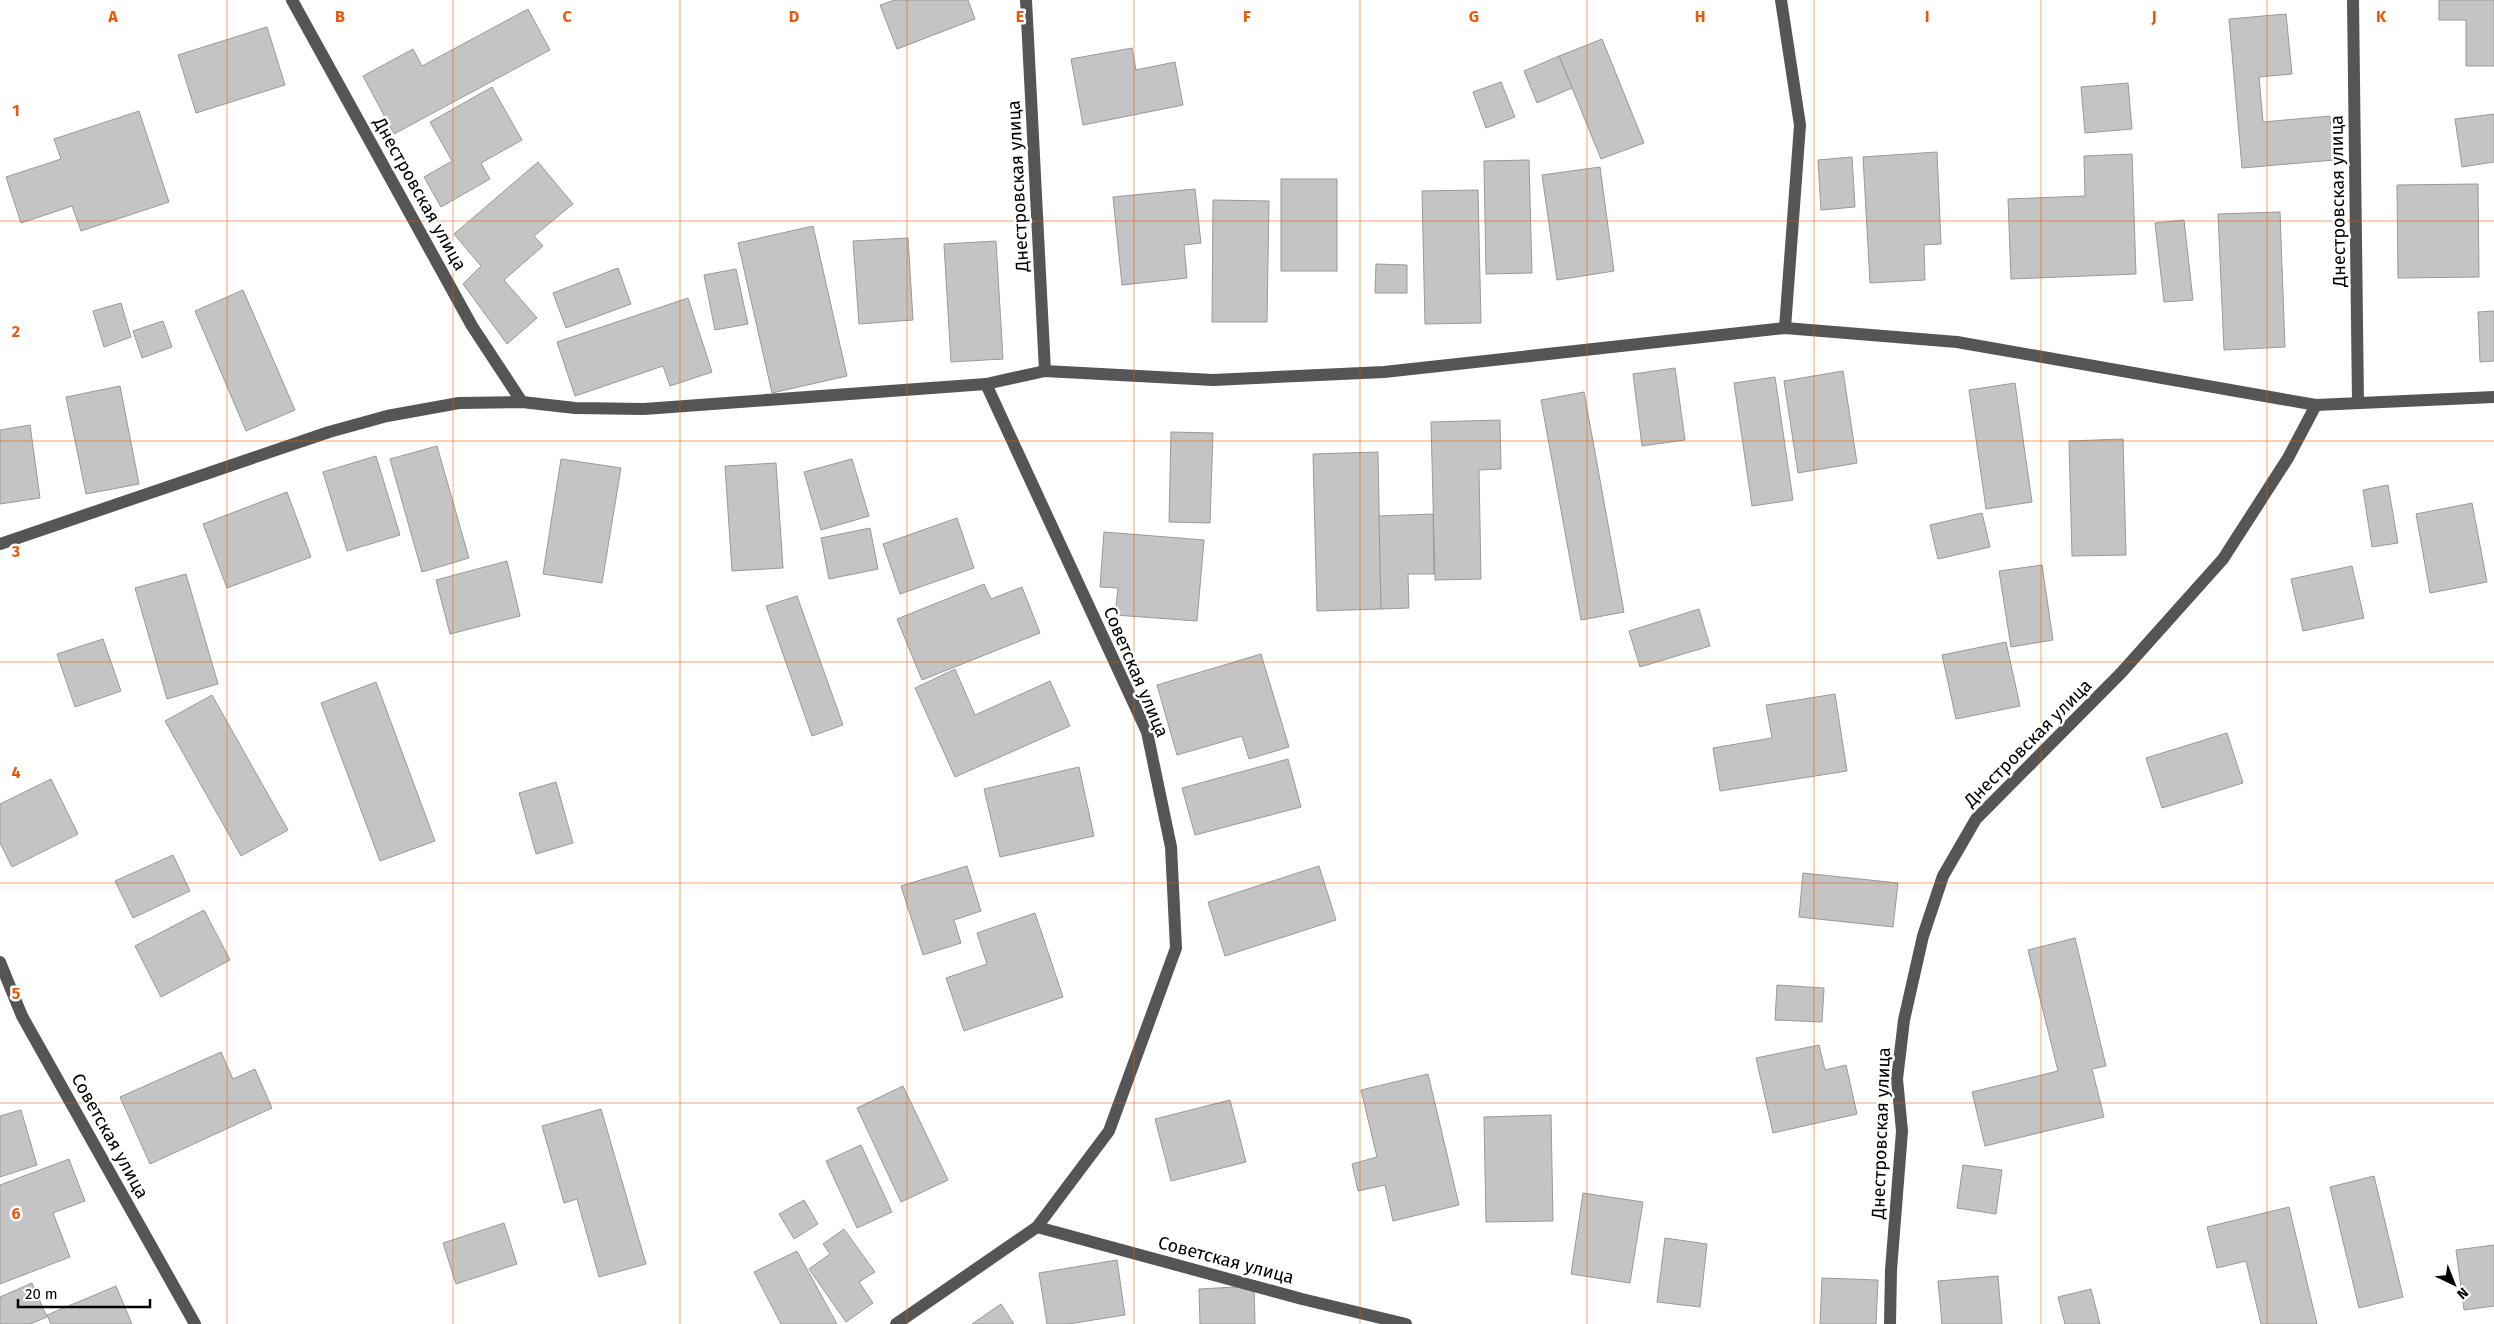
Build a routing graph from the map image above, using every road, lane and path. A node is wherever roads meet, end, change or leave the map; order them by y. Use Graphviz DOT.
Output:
graph roads {
  1 [pos="292,0"];
  2 [pos="1026,0"];
  3 [pos="1781,0"];
  4 [pos="2353,0"];
  5 [pos="1784,328"];
  6 [pos="1045,371"];
  7 [pos="986,384"];
  8 [pos="2494,396"];
  9 [pos="522,402"];
  10 [pos="2358,402"];
  11 [pos="2316,405"];
  12 [pos="0,544"];
  13 [pos="0,962"];
  14 [pos="1037,1227"];
  15 [pos="195,1324"];
  16 [pos="896,1324"];
  17 [pos="1406,1324"];
  18 [pos="1890,1324"];
  1 -- 9 [label="street, Днестровская улица"];
  2 -- 6 [label="street, Днестровская улица"];
  3 -- 5 [label="street"];
  4 -- 10 [label="street, Днестровская улица"];
  5 -- 6 [label="street"];
  5 -- 11 [label="street"];
  6 -- 7 [label="street"];
  7 -- 9 [label="street"];
  7 -- 14 [label="street, Советская улица"];
  8 -- 10 [label="street"];
  9 -- 12 [label="street"];
  10 -- 11 [label="street"];
  11 -- 18 [label="street, Днестровская улица"];
  13 -- 15 [label="street, Советская улица"];
  14 -- 16 [label="street, Советская улица"];
  14 -- 17 [label="street, Советская улица"];
}
